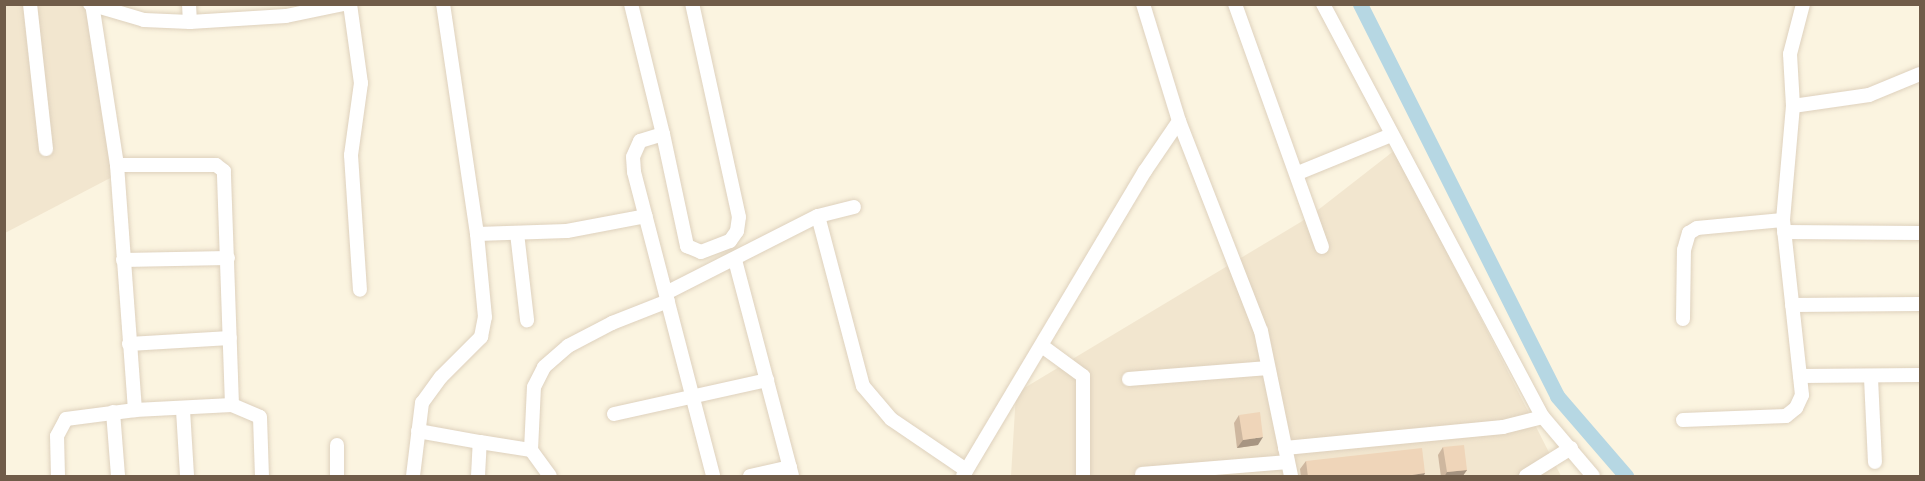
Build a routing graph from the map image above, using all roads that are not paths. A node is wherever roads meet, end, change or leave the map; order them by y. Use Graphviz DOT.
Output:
graph roads {
  1 [pos="30,4"];
  2 [pos="189,4"];
  3 [pos="343,4"];
  4 [pos="350,4"];
  5 [pos="443,4"];
  6 [pos="631,4"];
  7 [pos="692,4"];
  8 [pos="1143,4"];
  9 [pos="1235,4"];
  10 [pos="1323,4"];
  11 [pos="1803,4"];
  12 [pos="92,5"];
  13 [pos="310,8"];
  14 [pos="190,22"];
  15 [pos="1920,74"];
  16 [pos="1794,106"];
  17 [pos="1179,121"];
  18 [pos="663,134"];
  19 [pos="1391,135"];
  20 [pos="46,149"];
  21 [pos="117,165"];
  22 [pos="1298,173"];
  23 [pos="854,207"];
  24 [pos="646,216"];
  25 [pos="818,216"];
  26 [pos="1784,226"];
  27 [pos="1920,233"];
  28 [pos="477,234"];
  29 [pos="518,234"];
  30 [pos="1322,247"];
  31 [pos="228,258"];
  32 [pos="123,260"];
  33 [pos="735,260"];
  34 [pos="360,290"];
  35 [pos="667,297"];
  36 [pos="1920,304"];
  37 [pos="1792,305"];
  38 [pos="1683,319"];
  39 [pos="527,320"];
  40 [pos="230,338"];
  41 [pos="129,344"];
  42 [pos="1042,346"];
  43 [pos="1268,368"];
  44 [pos="1920,375"];
  45 [pos="1800,376"];
  46 [pos="1871,378"];
  47 [pos="1129,379"];
  48 [pos="767,380"];
  49 [pos="692,397"];
  50 [pos="232,405"];
  51 [pos="135,410"];
  52 [pos="183,410"];
  53 [pos="114,412"];
  54 [pos="614,414"];
  55 [pos="1543,417"];
  56 [pos="1683,420"];
  57 [pos="418,431"];
  58 [pos="480,442"];
  59 [pos="337,445"];
  60 [pos="1285,448"];
  61 [pos="1571,448"];
  62 [pos="531,450"];
  63 [pos="1288,462"];
  64 [pos="1875,462"];
  65 [pos="791,472"];
  66 [pos="965,473"];
  67 [pos="1142,474"];
  68 [pos="58,477"];
  69 [pos="118,477"];
  70 [pos="187,477"];
  71 [pos="262,477"];
  72 [pos="337,477"];
  73 [pos="413,477"];
  74 [pos="478,477"];
  75 [pos="550,477"];
  76 [pos="713,477"];
  77 [pos="750,477"];
  78 [pos="1083,477"];
  79 [pos="1291,477"];
  80 [pos="1526,477"];
  81 [pos="1593,477"];
  1 -- 20 [label="street"];
  2 -- 14 [label="street"];
  3 -- 13 [label="street"];
  4 -- 34 [label="street"];
  5 -- 28 [label="street"];
  6 -- 18 [label="street"];
  7 -- 18 [label="street"];
  8 -- 17 [label="street"];
  9 -- 22 [label="street"];
  10 -- 19 [label="street"];
  11 -- 16 [label="street"];
  12 -- 14 [label="street"];
  12 -- 21 [label="street"];
  13 -- 14 [label="street"];
  15 -- 16 [label="street"];
  16 -- 26 [label="street"];
  17 -- 42 [label="street"];
  17 -- 43 [label="street"];
  18 -- 24 [label="street"];
  19 -- 22 [label="street"];
  19 -- 55 [label="street"];
  21 -- 31 [label="street"];
  21 -- 32 [label="street"];
  22 -- 30 [label="street"];
  23 -- 25 [label="street"];
  24 -- 29 [label="street"];
  24 -- 35 [label="street"];
  25 -- 33 [label="street"];
  25 -- 66 [label="street"];
  26 -- 27 [label="street"];
  26 -- 37 [label="street"];
  26 -- 38 [label="street"];
  28 -- 29 [label="street"];
  28 -- 57 [label="street"];
  29 -- 39 [label="street"];
  31 -- 32 [label="street"];
  31 -- 40 [label="street"];
  32 -- 41 [label="street"];
  33 -- 35 [label="street"];
  33 -- 48 [label="street"];
  35 -- 49 [label="street"];
  35 -- 62 [label="street"];
  36 -- 37 [label="street"];
  37 -- 45 [label="street"];
  40 -- 41 [label="street"];
  40 -- 50 [label="street"];
  41 -- 51 [label="street"];
  42 -- 66 [label="street"];
  42 -- 78 [label="street"];
  43 -- 47 [label="street"];
  43 -- 60 [label="street"];
  44 -- 46 [label="street"];
  45 -- 46 [label="street"];
  45 -- 56 [label="street"];
  46 -- 64 [label="street"];
  48 -- 49 [label="street"];
  48 -- 65 [label="street"];
  49 -- 54 [label="street"];
  49 -- 76 [label="street"];
  50 -- 52 [label="street"];
  50 -- 71 [label="street"];
  51 -- 52 [label="street"];
  51 -- 53 [label="street"];
  52 -- 70 [label="street"];
  53 -- 68 [label="street"];
  53 -- 69 [label="street"];
  55 -- 60 [label="street"];
  55 -- 61 [label="street"];
  57 -- 58 [label="street"];
  57 -- 73 [label="street"];
  58 -- 62 [label="street"];
  58 -- 74 [label="street"];
  59 -- 72 [label="street"];
  60 -- 63 [label="street"];
  61 -- 80 [label="street"];
  61 -- 81 [label="street"];
  62 -- 75 [label="street"];
  63 -- 67 [label="street"];
  63 -- 79 [label="street"];
  65 -- 77 [label="street"];
}
